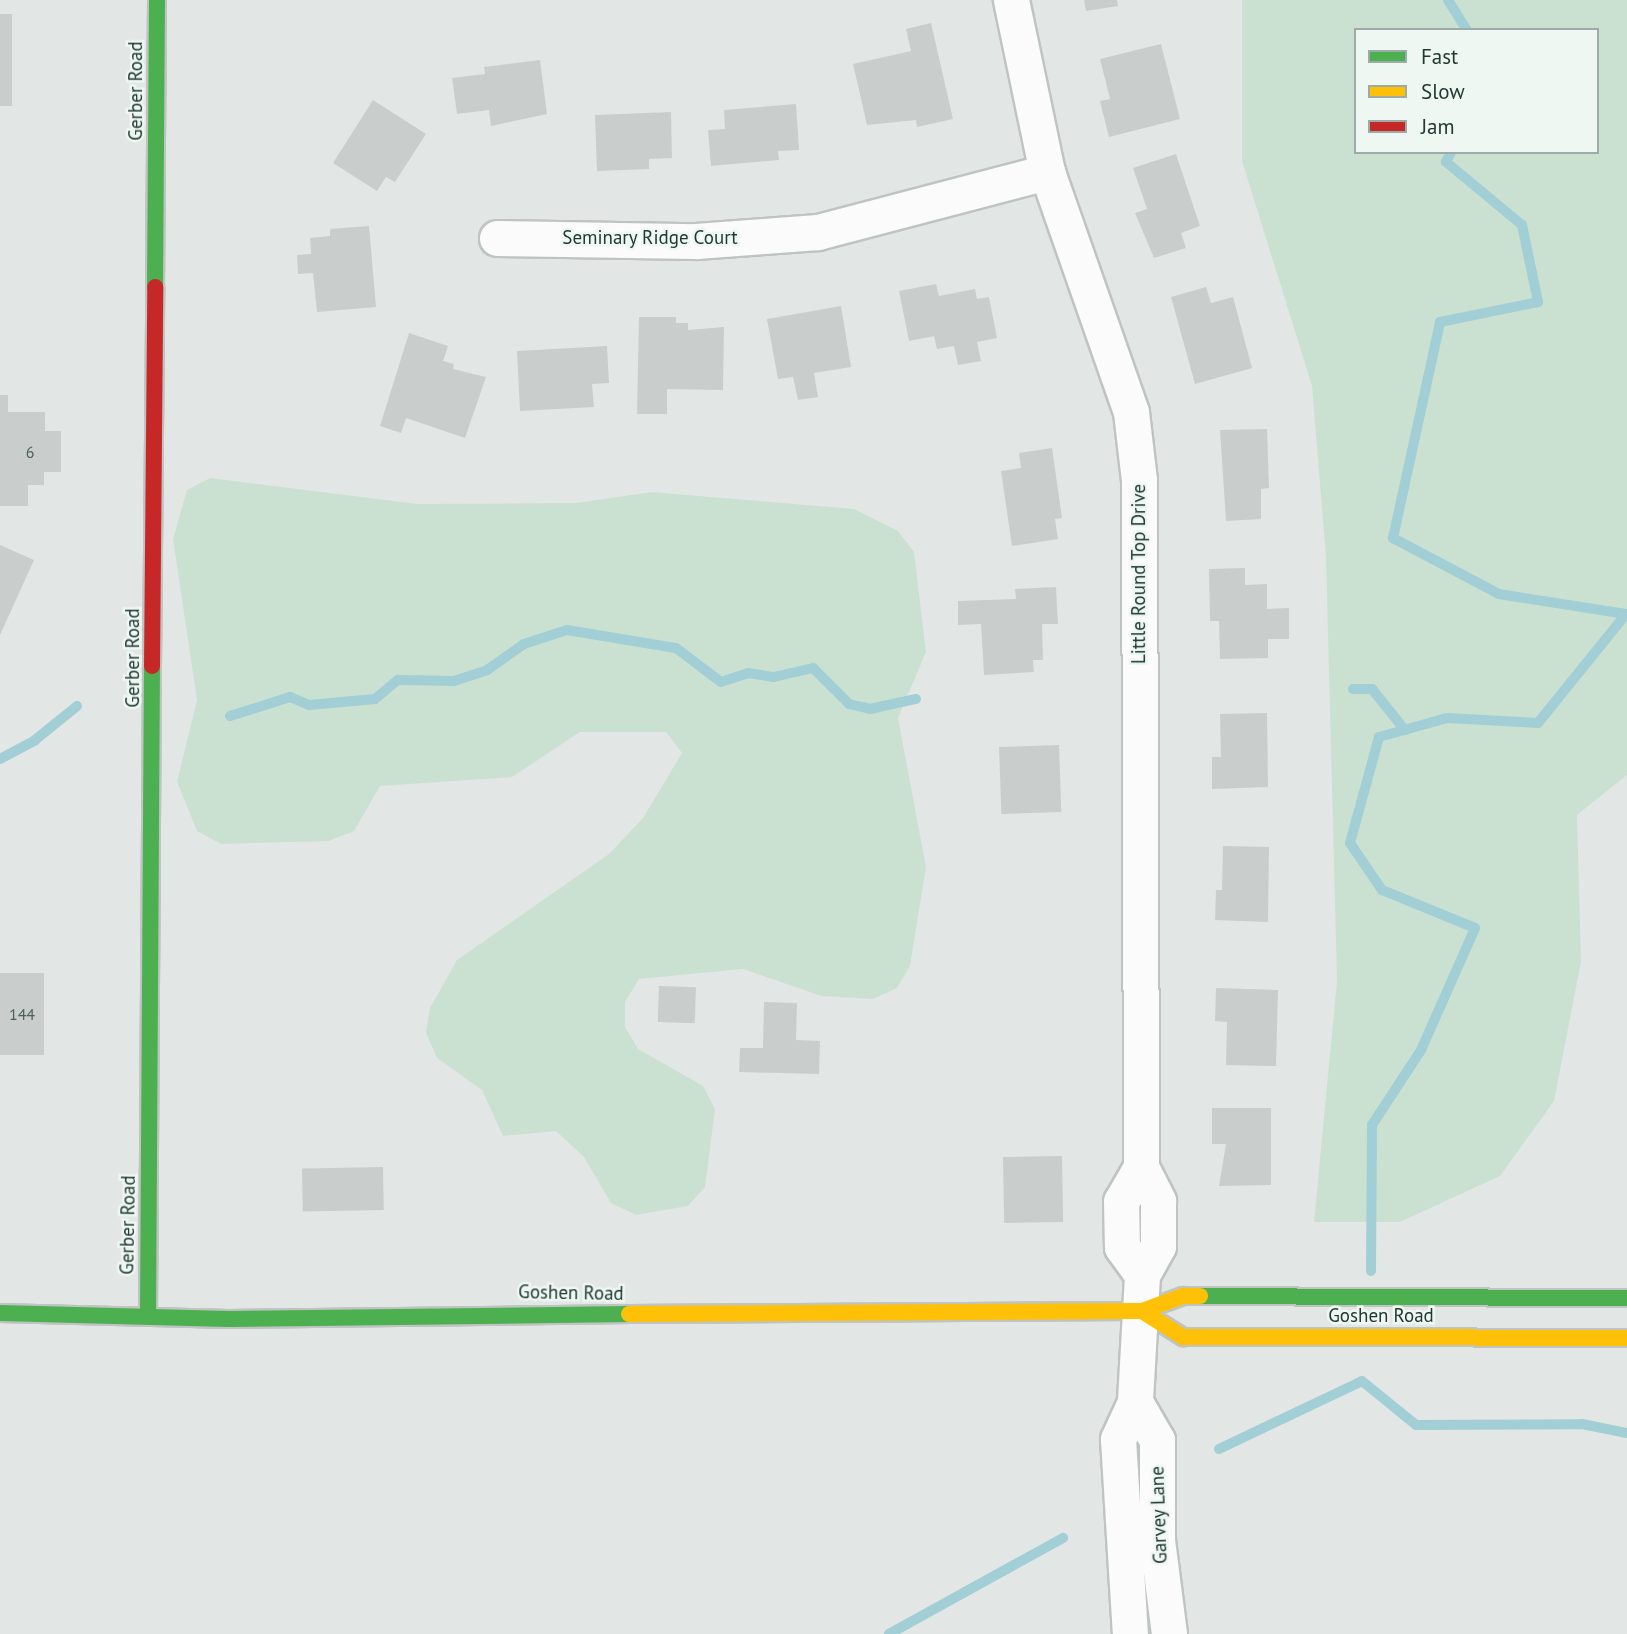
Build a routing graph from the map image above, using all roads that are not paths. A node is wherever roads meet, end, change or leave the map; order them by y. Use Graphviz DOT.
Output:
graph roads {
  1 [pos="157,0"];
  2 [pos="1011,0"];
  3 [pos="1047,172"];
  4 [pos="497,238"];
  5 [pos="1627,1298"];
  6 [pos="1142,1311"];
  7 [pos="0,1313"];
  8 [pos="148,1316"];
  9 [pos="1627,1338"];
  10 [pos="1135,1402"];
  11 [pos="1130,1634"];
  12 [pos="1169,1634"];
  1 -- 8 [label="street, Gerber Road"];
  2 -- 3 [label="street, Little Round Top Drive"];
  3 -- 4 [label="street, Seminary Ridge Court"];
  3 -- 6 [label="street, Little Round Top Drive"];
  5 -- 6 [label="street, Goshen Road"];
  6 -- 8 [label="street, Goshen Road"];
  6 -- 9 [label="street, Goshen Road"];
  6 -- 10 [label="street, Garvey Lane"];
  7 -- 8 [label="street, Goshen Road"];
  10 -- 11 [label="street, Garvey Lane"];
  10 -- 12 [label="street, Garvey Lane"];
}
